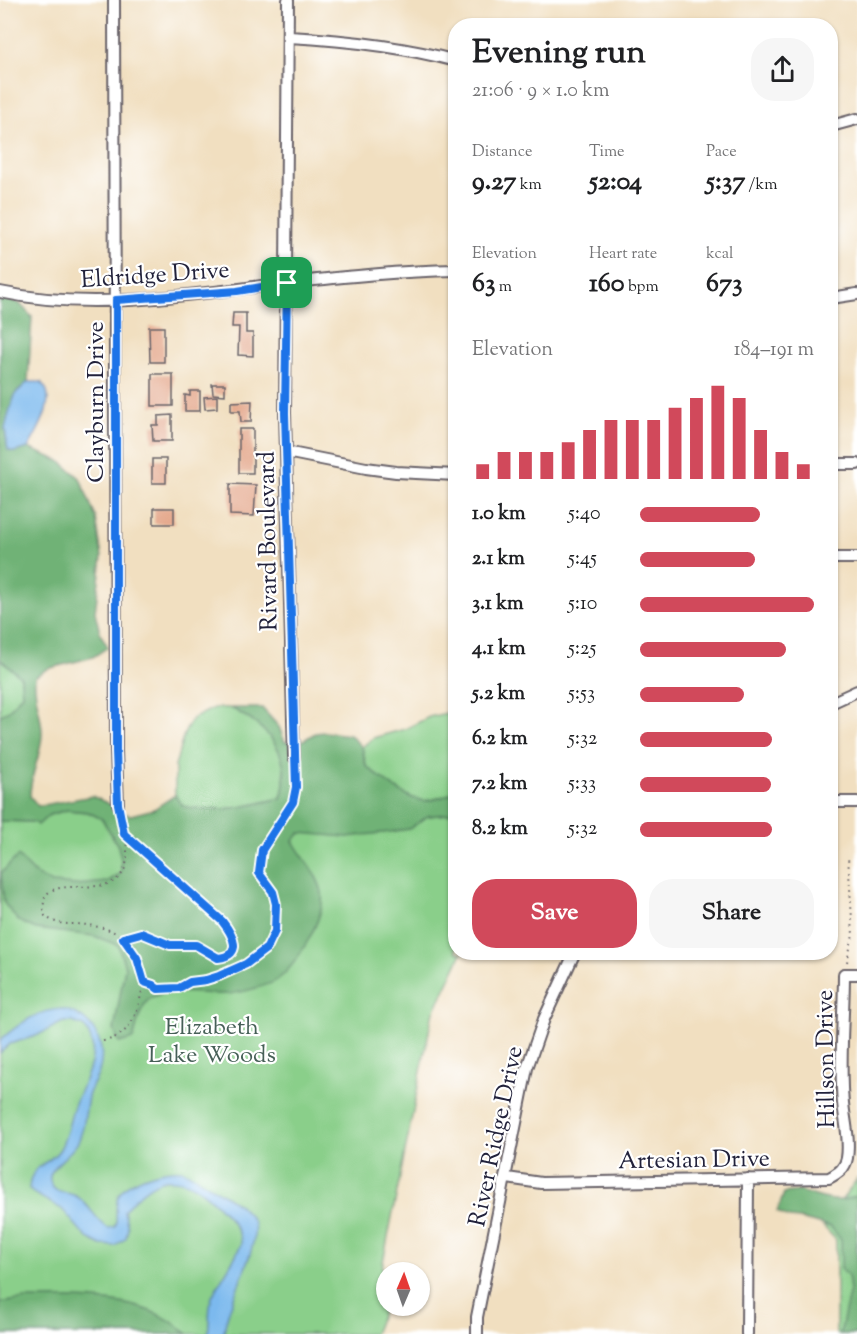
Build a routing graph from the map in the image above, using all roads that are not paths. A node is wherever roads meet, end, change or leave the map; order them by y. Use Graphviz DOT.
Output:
graph roads {
  1 [pos="114,0"];
  2 [pos="288,0"];
  3 [pos="289,37"];
  4 [pos="448,59"];
  5 [pos="857,120"];
  6 [pos="838,124"];
  7 [pos="448,270"];
  8 [pos="287,283"];
  9 [pos="0,292"];
  10 [pos="857,294"];
  11 [pos="838,297"];
  12 [pos="116,300"];
  13 [pos="286,452"];
  14 [pos="838,464"];
  15 [pos="857,464"];
  16 [pos="448,474"];
  17 [pos="838,558"];
  18 [pos="857,558"];
  19 [pos="857,692"];
  20 [pos="838,700"];
  21 [pos="294,757"];
  22 [pos="838,802"];
  23 [pos="857,802"];
  24 [pos="118,804"];
  25 [pos="571,960"];
  26 [pos="857,974"];
  27 [pos="852,1143"];
  28 [pos="507,1178"];
  29 [pos="748,1179"];
  30 [pos="477,1334"];
  31 [pos="747,1334"];
  1 -- 12 [label="street, Clayburn Drive"];
  2 -- 3 [label="street, Rivard Boulevard"];
  3 -- 4 [label="street"];
  3 -- 8 [label="street, Rivard Boulevard"];
  5 -- 6 [label="street"];
  7 -- 8 [label="street, Eldridge Drive"];
  8 -- 12 [label="street, Eldridge Drive"];
  8 -- 13 [label="street, Rivard Boulevard"];
  9 -- 12 [label="street, Eldridge Drive"];
  10 -- 11 [label="street"];
  12 -- 24 [label="street, Clayburn Drive"];
  13 -- 16 [label="street"];
  13 -- 21 [label="street, Rivard Boulevard"];
  14 -- 15 [label="street"];
  17 -- 18 [label="street"];
  19 -- 20 [label="street"];
  22 -- 23 [label="street"];
  25 -- 28 [label="street, River Ridge Drive"];
  26 -- 27 [label="street, Hillson Drive"];
  27 -- 29 [label="street, Artesian Drive"];
  28 -- 29 [label="street, Artesian Drive"];
  28 -- 30 [label="street, River Ridge Drive"];
  29 -- 31 [label="street"];
}
